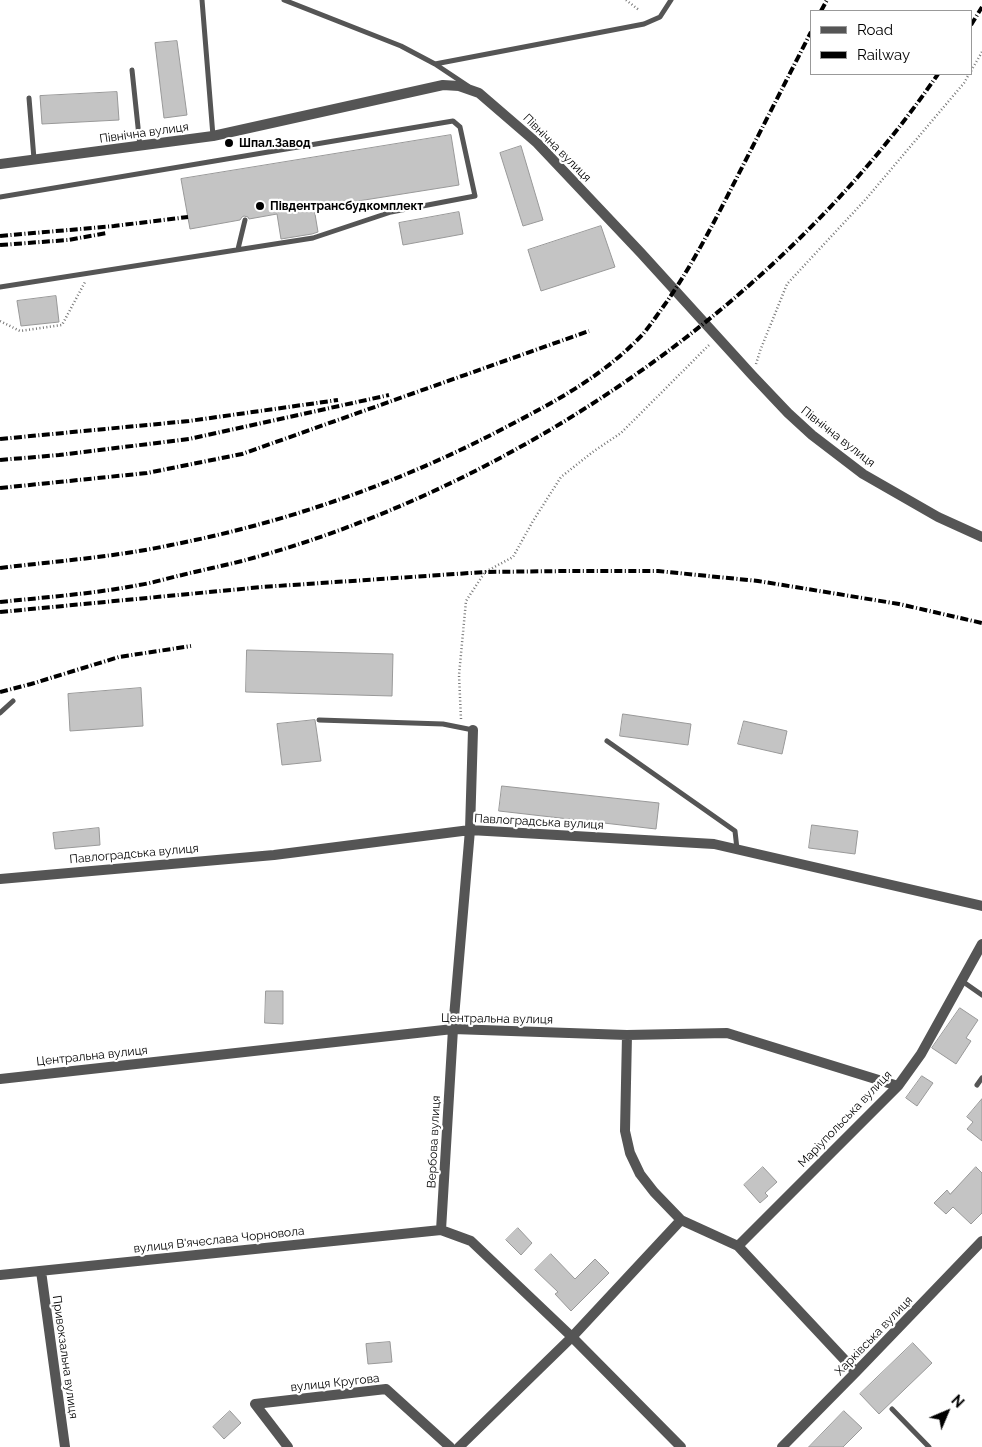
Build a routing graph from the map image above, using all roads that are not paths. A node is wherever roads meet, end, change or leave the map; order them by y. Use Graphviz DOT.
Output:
graph roads {
  1 [pos="202,0"];
  2 [pos="284,0"];
  3 [pos="671,0"];
  4 [pos="435,64"];
  5 [pos="132,70"];
  6 [pos="479,93"];
  7 [pos="29,98"];
  8 [pos="213,136"];
  9 [pos="140,146"];
  10 [pos="34,159"];
  11 [pos="0,164"];
  12 [pos="0,197"];
  13 [pos="245,220"];
  14 [pos="238,249"];
  15 [pos="0,287"];
  16 [pos="982,537"];
  17 [pos="13,701"];
  18 [pos="0,713"];
  19 [pos="319,720"];
  20 [pos="473,730"];
  21 [pos="607,741"];
  22 [pos="470,830"];
  23 [pos="736,849"];
  24 [pos="0,878"];
  25 [pos="982,906"];
  26 [pos="982,944"];
  27 [pos="962,981"];
  28 [pos="982,995"];
  29 [pos="453,1029"];
  30 [pos="627,1035"];
  31 [pos="982,1078"];
  32 [pos="0,1079"];
  33 [pos="977,1085"];
  34 [pos="898,1086"];
  35 [pos="681,1220"];
  36 [pos="441,1230"];
  37 [pos="982,1241"];
  38 [pos="738,1246"];
  39 [pos="41,1271"];
  40 [pos="0,1275"];
  41 [pos="572,1338"];
  42 [pos="856,1372"];
  43 [pos="892,1409"];
  44 [pos="64,1447"];
  45 [pos="288,1447"];
  46 [pos="450,1447"];
  47 [pos="459,1447"];
  48 [pos="681,1447"];
  49 [pos="782,1447"];
  50 [pos="929,1447"];
  1 -- 8 [label="lane"];
  2 -- 4 [label="lane"];
  3 -- 4 [label="lane"];
  4 -- 6 [label="lane"];
  5 -- 9 [label="lane"];
  6 -- 8 [label="street, Північна вулиця"];
  6 -- 16 [label="street, Північна вулиця"];
  7 -- 10 [label="lane"];
  8 -- 9 [label="street, Північна вулиця"];
  9 -- 10 [label="street, Північна вулиця"];
  10 -- 11 [label="street, Північна вулиця"];
  12 -- 14 [label="lane"];
  13 -- 14 [label="lane"];
  14 -- 15 [label="lane"];
  17 -- 18 [label="lane"];
  19 -- 20 [label="lane"];
  20 -- 22 [label="street, Вербова вулиця"];
  21 -- 23 [label="lane"];
  22 -- 23 [label="street, Павлоградська вулиця"];
  22 -- 24 [label="street, Павлоградська вулиця"];
  22 -- 29 [label="street, Вербова вулиця"];
  23 -- 25 [label="street, Павлоградська вулиця"];
  26 -- 27 [label="street, Маріупольська вулиця"];
  27 -- 28 [label="lane"];
  27 -- 34 [label="street, Маріупольська вулиця"];
  29 -- 30 [label="street, Центральна вулиця"];
  29 -- 32 [label="street, Центральна вулиця"];
  29 -- 36 [label="street, Вербова вулиця"];
  30 -- 34 [label="street, Центральна вулиця"];
  30 -- 35 [label="street"];
  31 -- 33 [label="lane"];
  34 -- 38 [label="street, Маріупольська вулиця"];
  35 -- 38 [label="street"];
  35 -- 41 [label="street"];
  36 -- 39 [label="street, вулиця В'ячеслава Чорновола"];
  36 -- 41 [label="street"];
  37 -- 42 [label="street, Харківська вулиця"];
  38 -- 42 [label="street"];
  39 -- 40 [label="street, вулиця В'ячеслава Чорновола"];
  39 -- 44 [label="street, Привокзальна вулиця"];
  41 -- 47 [label="street"];
  41 -- 48 [label="street"];
  42 -- 49 [label="street, Харківська вулиця"];
  43 -- 50 [label="lane"];
  45 -- 46 [label="street, вулиця Кругова"];
}
